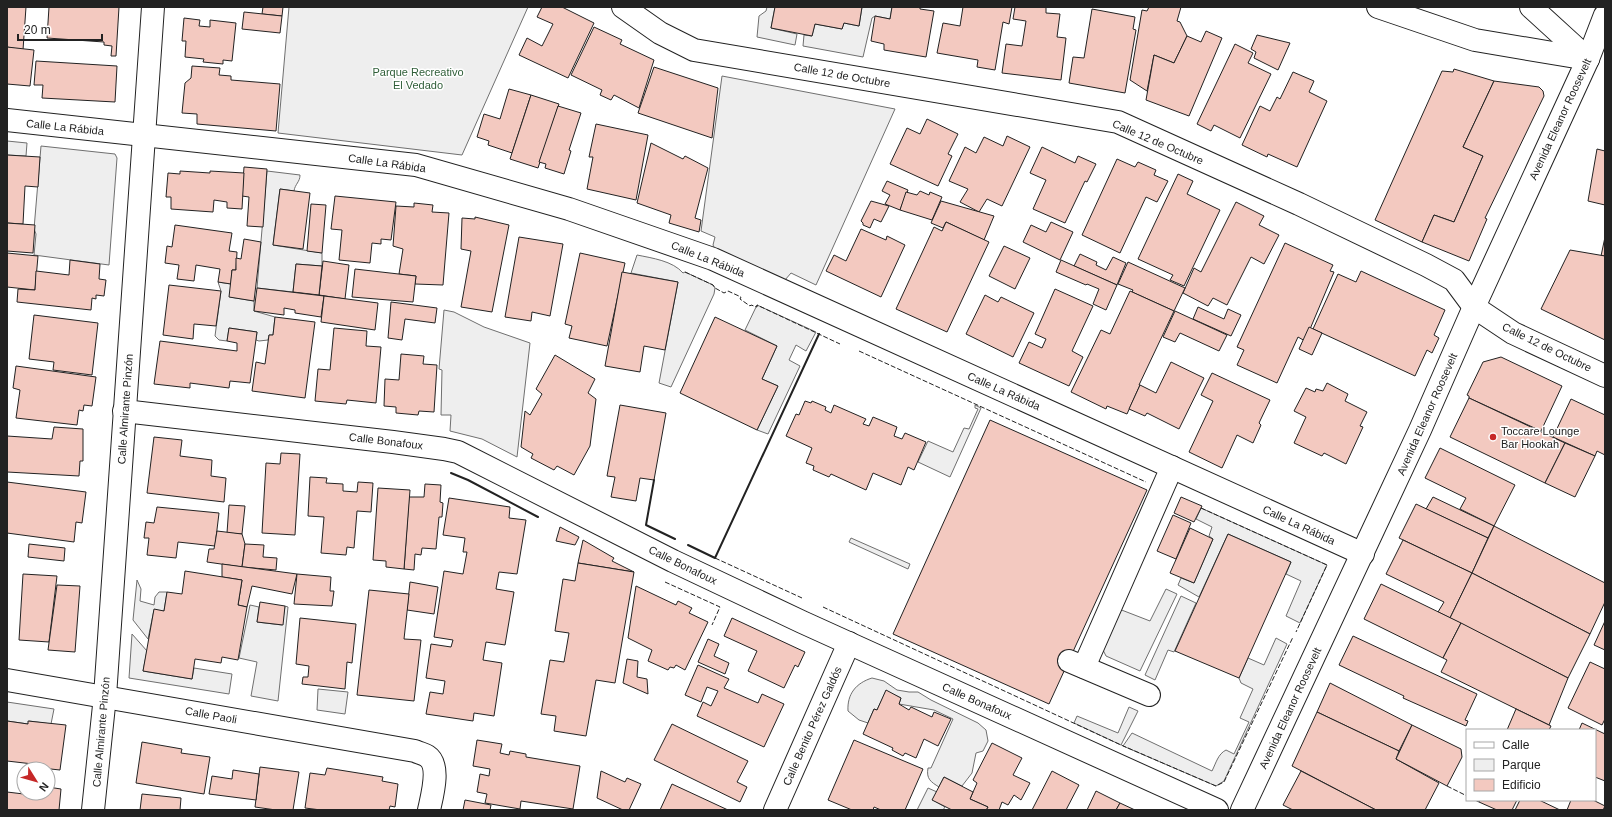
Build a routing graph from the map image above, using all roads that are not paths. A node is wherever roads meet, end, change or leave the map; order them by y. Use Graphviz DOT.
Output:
graph roads {
  1 [pos="153,7"];
  2 [pos="623,7"];
  3 [pos="1378,7"];
  4 [pos="1531,7"];
  5 [pos="1605,15"];
  6 [pos="1588,59"];
  7 [pos="7,120"];
  8 [pos="143,136"];
  9 [pos="1474,307"];
  10 [pos="1605,376"];
  11 [pos="124,411"];
  12 [pos="1172,467"];
  13 [pos="1363,554"];
  14 [pos="849,643"];
  15 [pos="7,680"];
  16 [pos="105,696"];
  17 [pos="1148,696"];
  18 [pos="94,810"];
  19 [pos="429,810"];
  20 [pos="775,810"];
  21 [pos="1217,810"];
  22 [pos="1242,810"];
  1 -- 8 [label="street, Calle Almirante Pinzón"];
  2 -- 9 [label="street, Calle 12 de Octubre"];
  3 -- 6 [label="street"];
  4 -- 6 [label="street"];
  5 -- 6 [label="street, Avenida Eleanor Roosevelt"];
  6 -- 9 [label="street, Avenida Eleanor Roosevelt"];
  7 -- 8 [label="street, Calle La Rábida"];
  8 -- 11 [label="street, Calle Almirante Pinzón"];
  8 -- 12 [label="street, Calle La Rábida"];
  9 -- 10 [label="street, Calle 12 de Octubre"];
  9 -- 13 [label="street, Avenida Eleanor Roosevelt"];
  11 -- 14 [label="street, Calle Bonafoux"];
  11 -- 16 [label="street, Calle Almirante Pinzón"];
  12 -- 13 [label="street, Calle La Rábida"];
  12 -- 17 [label="street"];
  13 -- 22 [label="street, Avenida Eleanor Roosevelt"];
  14 -- 20 [label="street, Calle Benito Pérez Galdós"];
  14 -- 21 [label="street, Calle Bonafoux"];
  15 -- 16 [label="street, Calle Paoli"];
  16 -- 18 [label="street, Calle Almirante Pinzón"];
  16 -- 19 [label="street, Calle Paoli"];
}
